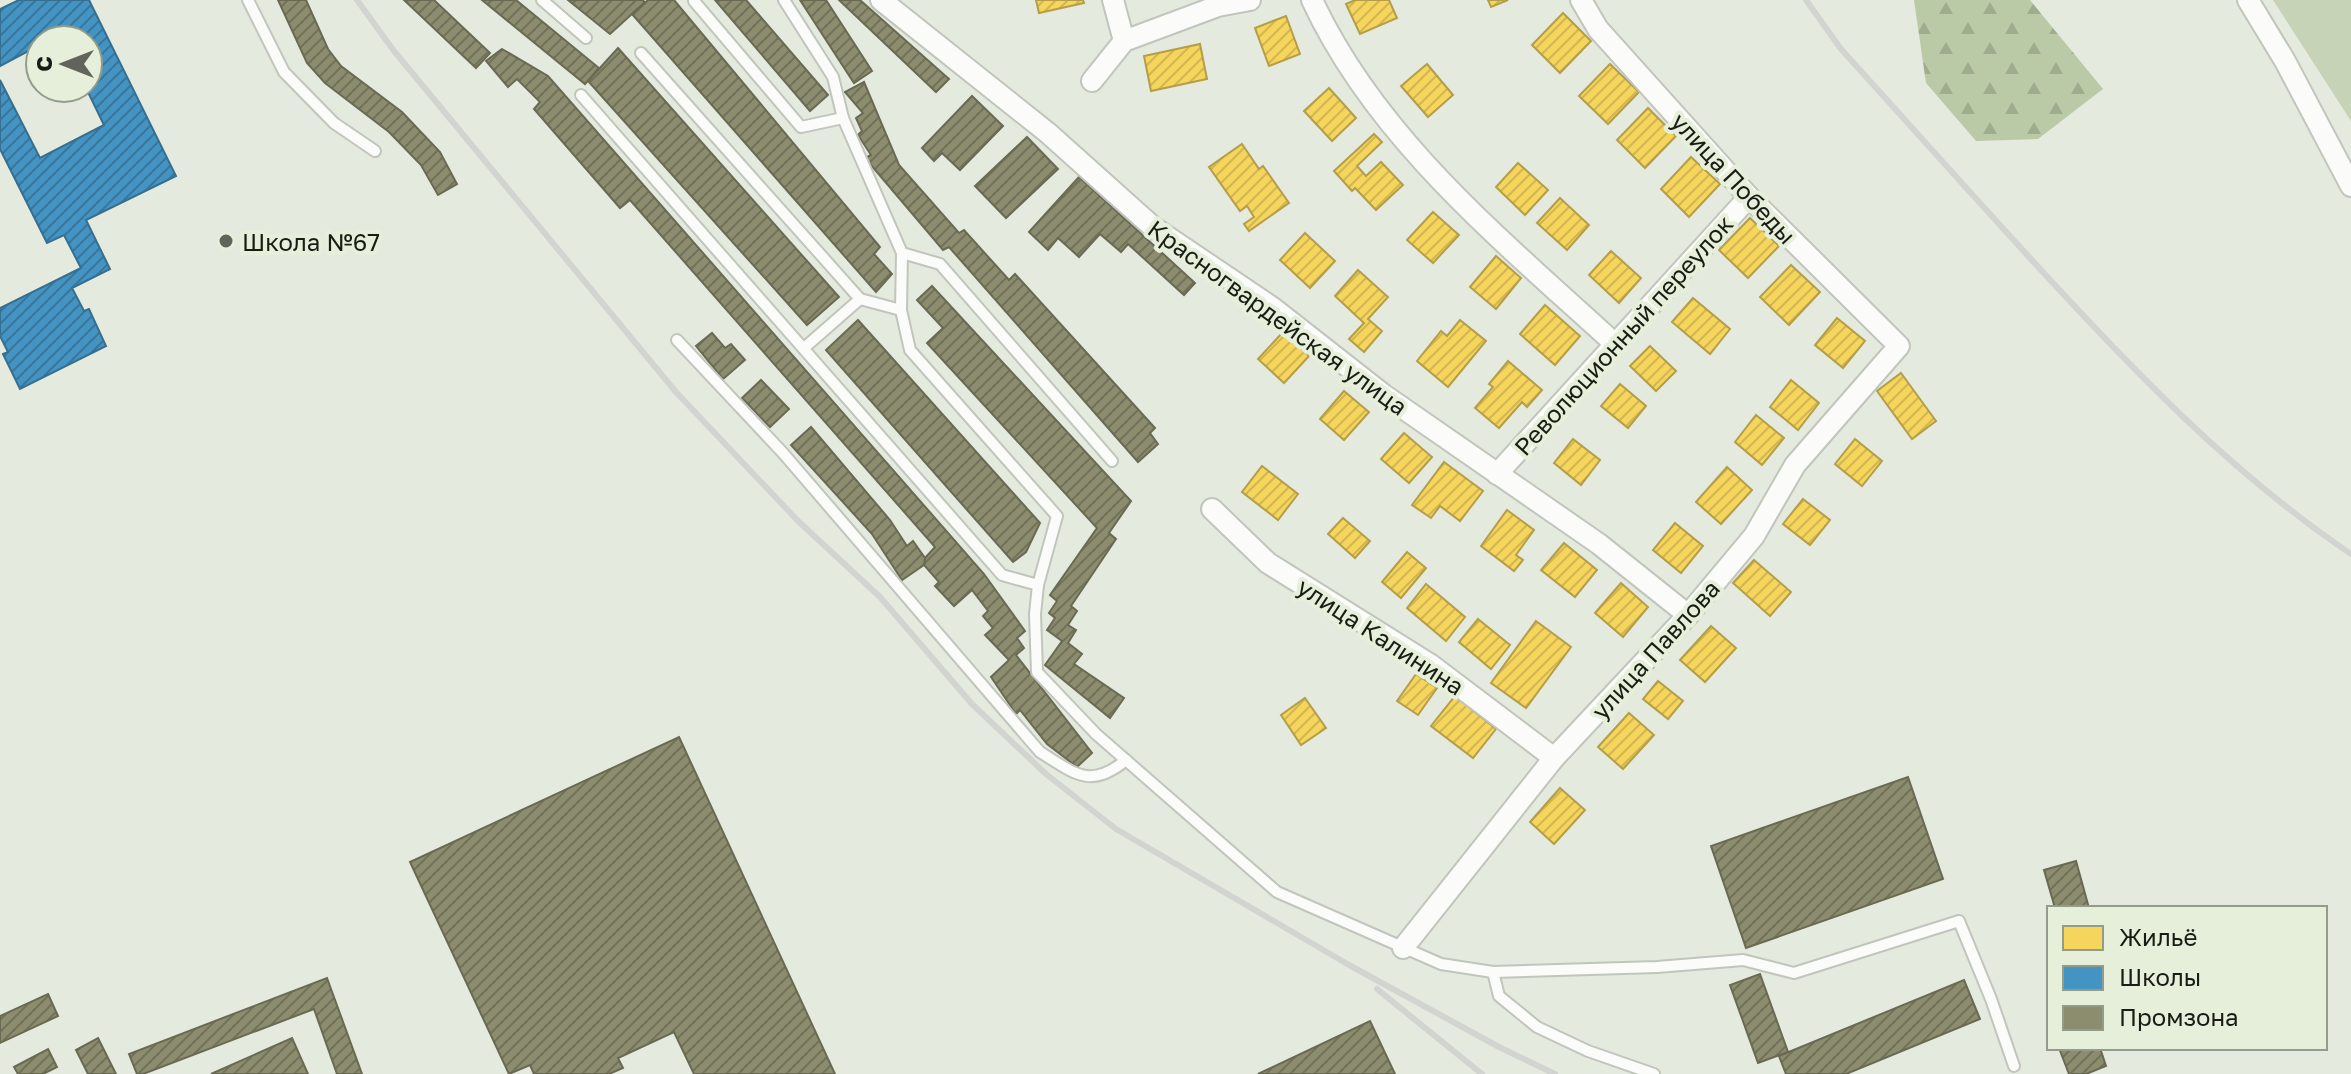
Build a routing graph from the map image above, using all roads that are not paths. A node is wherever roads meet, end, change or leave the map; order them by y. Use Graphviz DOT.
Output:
graph roads {
  1 [pos="248,0"];
  2 [pos="542,0"];
  3 [pos="784,0"];
  4 [pos="881,0"];
  5 [pos="1113,0"];
  6 [pos="1250,0"];
  7 [pos="1312,0"];
  8 [pos="1581,0"];
  9 [pos="2248,0"];
  10 [pos="694,1"];
  11 [pos="586,38"];
  12 [pos="1124,41"];
  13 [pos="641,53"];
  14 [pos="1092,81"];
  15 [pos="581,95"];
  16 [pos="843,118"];
  17 [pos="375,151"];
  18 [pos="2351,186"];
  19 [pos="1749,197"];
  20 [pos="902,253"];
  21 [pos="860,299"];
  22 [pos="901,310"];
  23 [pos="677,340"];
  24 [pos="1615,344"];
  25 [pos="1899,346"];
  26 [pos="804,348"];
  27 [pos="1112,461"];
  28 [pos="1497,474"];
  29 [pos="1212,509"];
  30 [pos="1038,585"];
  31 [pos="1688,615"];
  32 [pos="1554,758"];
  33 [pos="1126,760"];
  34 [pos="1403,948"];
  35 [pos="1493,972"];
  36 [pos="2014,1066"];
  37 [pos="1654,1074"];
  1 -- 17 [label="lane"];
  2 -- 11 [label="lane"];
  3 -- 16 [label="lane"];
  4 -- 28 [label="street, Красногвардейская улица"];
  5 -- 12 [label="street"];
  6 -- 12 [label="street"];
  7 -- 24 [label="street"];
  8 -- 19 [label="street, улица Победы"];
  9 -- 18 [label="street"];
  10 -- 16 [label="lane"];
  12 -- 14 [label="street"];
  13 -- 21 [label="lane"];
  15 -- 26 [label="lane"];
  16 -- 20 [label="lane"];
  19 -- 24 [label="street, Революционный переулок"];
  19 -- 25 [label="street, улица Победы"];
  20 -- 22 [label="lane"];
  20 -- 27 [label="lane"];
  21 -- 22 [label="lane"];
  21 -- 26 [label="lane"];
  22 -- 30 [label="lane"];
  23 -- 33 [label="lane"];
  24 -- 28 [label="street, Революционный переулок"];
  25 -- 31 [label="street, улица Павлова"];
  26 -- 30 [label="lane"];
  28 -- 31 [label="street, Красногвардейская улица"];
  29 -- 32 [label="street, улица Калинина"];
  30 -- 33 [label="lane"];
  31 -- 32 [label="street, улица Павлова"];
  32 -- 34 [label="street, улица Павлова"];
  33 -- 34 [label="lane"];
  34 -- 35 [label="lane"];
  35 -- 36 [label="lane"];
  35 -- 37 [label="lane"];
}
